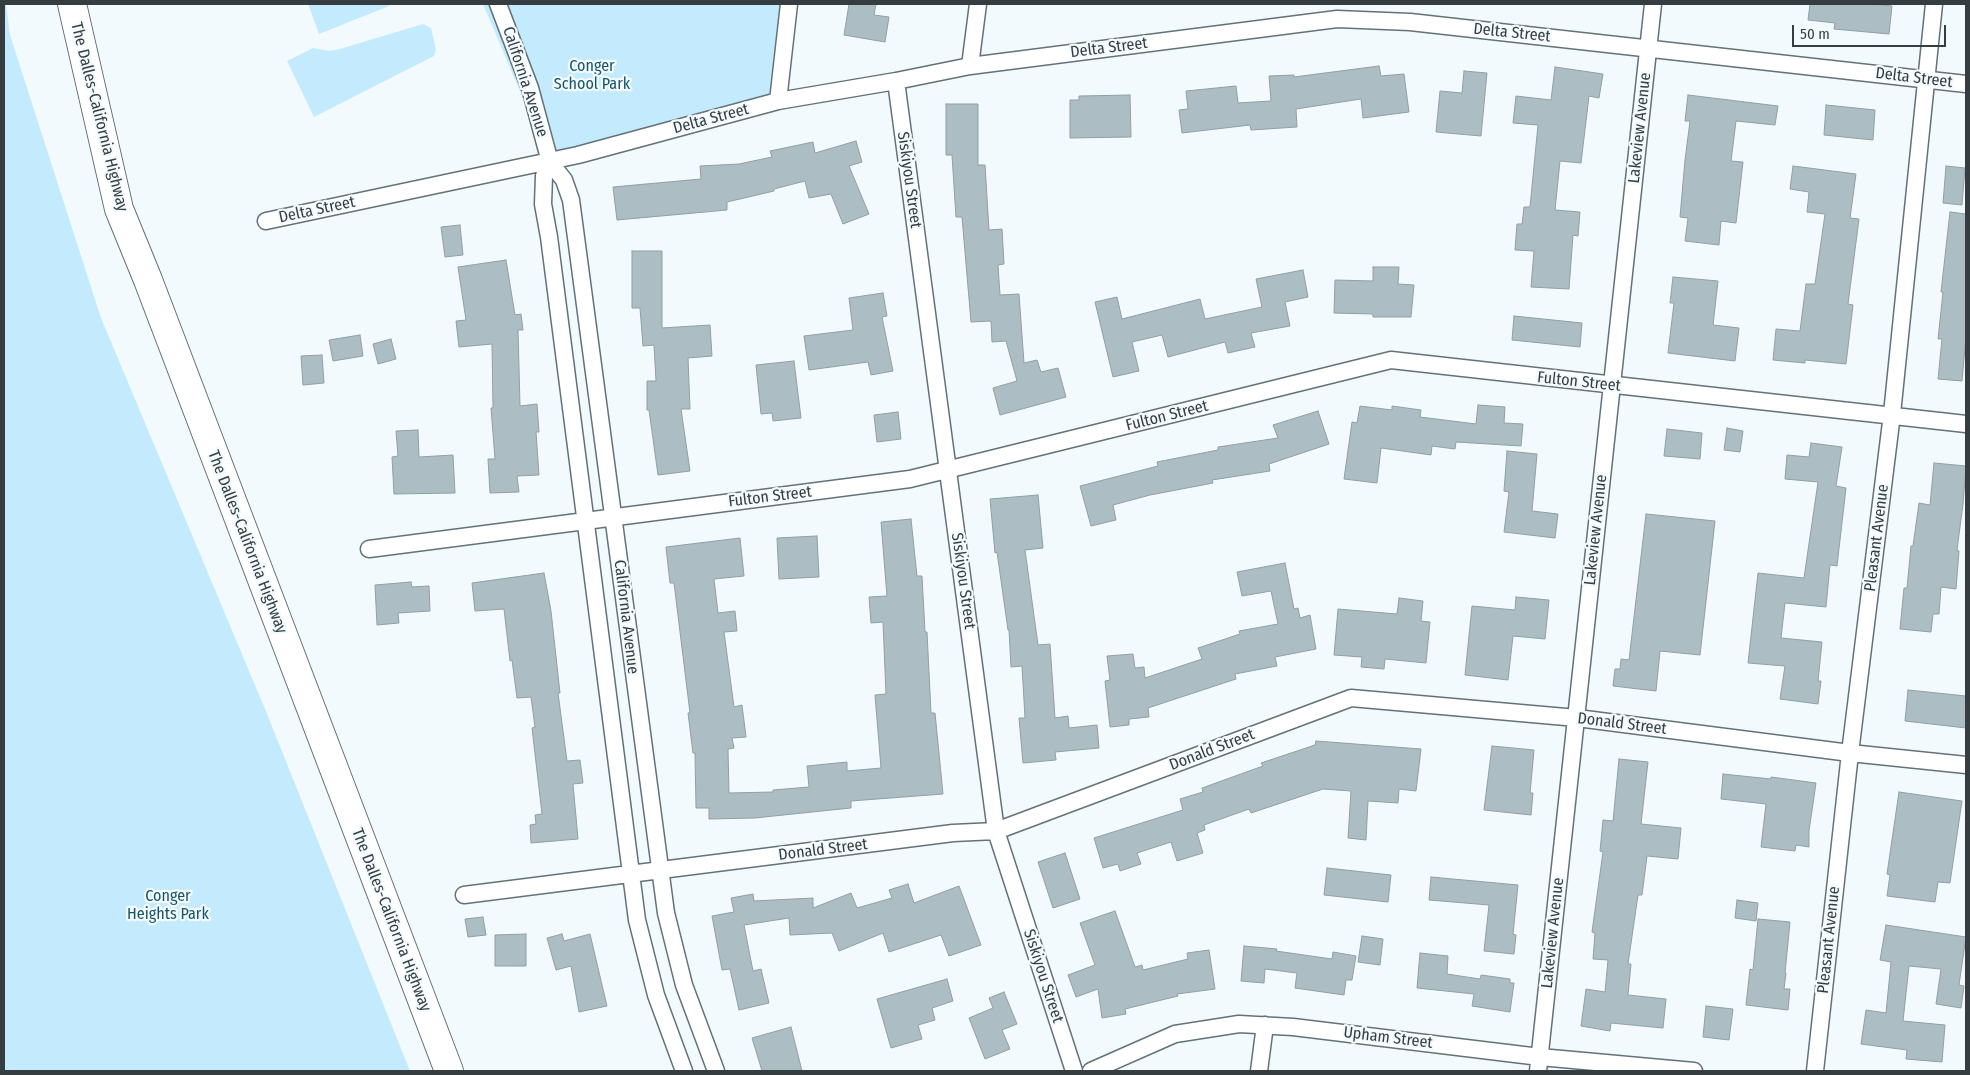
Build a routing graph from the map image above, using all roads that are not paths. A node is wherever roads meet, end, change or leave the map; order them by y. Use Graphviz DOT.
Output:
graph roads {
  1 [pos="72,4"];
  2 [pos="498,4"];
  3 [pos="789,4"];
  4 [pos="978,4"];
  5 [pos="1653,4"];
  6 [pos="1934,4"];
  7 [pos="1649,48"];
  8 [pos="970,66"];
  9 [pos="1927,79"];
  10 [pos="896,81"];
  11 [pos="1966,84"];
  12 [pos="778,101"];
  13 [pos="550,162"];
  14 [pos="266,221"];
  15 [pos="1612,386"];
  16 [pos="1892,414"];
  17 [pos="1966,424"];
  18 [pos="948,470"];
  19 [pos="613,518"];
  20 [pos="586,521"];
  21 [pos="369,549"];
  22 [pos="1577,718"];
  23 [pos="1850,753"];
  24 [pos="1966,764"];
  25 [pos="996,831"];
  26 [pos="659,871"];
  27 [pos="632,875"];
  28 [pos="464,896"];
  29 [pos="1265,1025"];
  30 [pos="1539,1064"];
  31 [pos="449,1071"];
  32 [pos="684,1071"];
  33 [pos="716,1071"];
  34 [pos="1074,1071"];
  35 [pos="1091,1071"];
  36 [pos="1259,1071"];
  37 [pos="1694,1071"];
  38 [pos="1814,1071"];
  1 -- 31 [label="highway, The Dalles-California Highway"];
  2 -- 13 [label="street, California Avenue"];
  3 -- 12 [label="street"];
  4 -- 8 [label="street"];
  5 -- 7 [label="street, Lakeview Avenue"];
  6 -- 9 [label="street, Pleasant Avenue"];
  7 -- 8 [label="street, Delta Street"];
  7 -- 9 [label="street, Delta Street"];
  7 -- 15 [label="street, Lakeview Avenue"];
  8 -- 10 [label="street, Delta Street"];
  9 -- 11 [label="street, Delta Street"];
  9 -- 16 [label="street, Pleasant Avenue"];
  10 -- 12 [label="street, Delta Street"];
  10 -- 18 [label="street, Siskiyou Street"];
  12 -- 13 [label="street, Delta Street"];
  13 -- 14 [label="street, Delta Street"];
  13 -- 19 [label="street, California Avenue"];
  13 -- 20 [label="street, California Avenue"];
  15 -- 16 [label="street, Fulton Street"];
  15 -- 18 [label="street, Fulton Street"];
  15 -- 22 [label="street, Lakeview Avenue"];
  16 -- 17 [label="street, Fulton Street"];
  16 -- 23 [label="street, Pleasant Avenue"];
  18 -- 19 [label="street, Fulton Street"];
  18 -- 25 [label="street, Siskiyou Street"];
  19 -- 20 [label="street, Fulton Street"];
  19 -- 26 [label="street, California Avenue"];
  20 -- 21 [label="street, Fulton Street"];
  20 -- 27 [label="street, California Avenue"];
  22 -- 23 [label="street, Donald Street"];
  22 -- 25 [label="street, Donald Street"];
  22 -- 30 [label="street, Lakeview Avenue"];
  23 -- 24 [label="street, Donald Street"];
  23 -- 38 [label="street, Pleasant Avenue"];
  25 -- 26 [label="street, Donald Street"];
  25 -- 34 [label="street, Siskiyou Street"];
  26 -- 27 [label="street, Donald Street"];
  26 -- 33 [label="street, California Avenue"];
  27 -- 28 [label="street, Donald Street"];
  27 -- 32 [label="street, California Avenue"];
  29 -- 30 [label="street, Upham Street"];
  29 -- 35 [label="street, Upham Street"];
  29 -- 36 [label="street"];
  30 -- 37 [label="street, Upham Street"];
}
